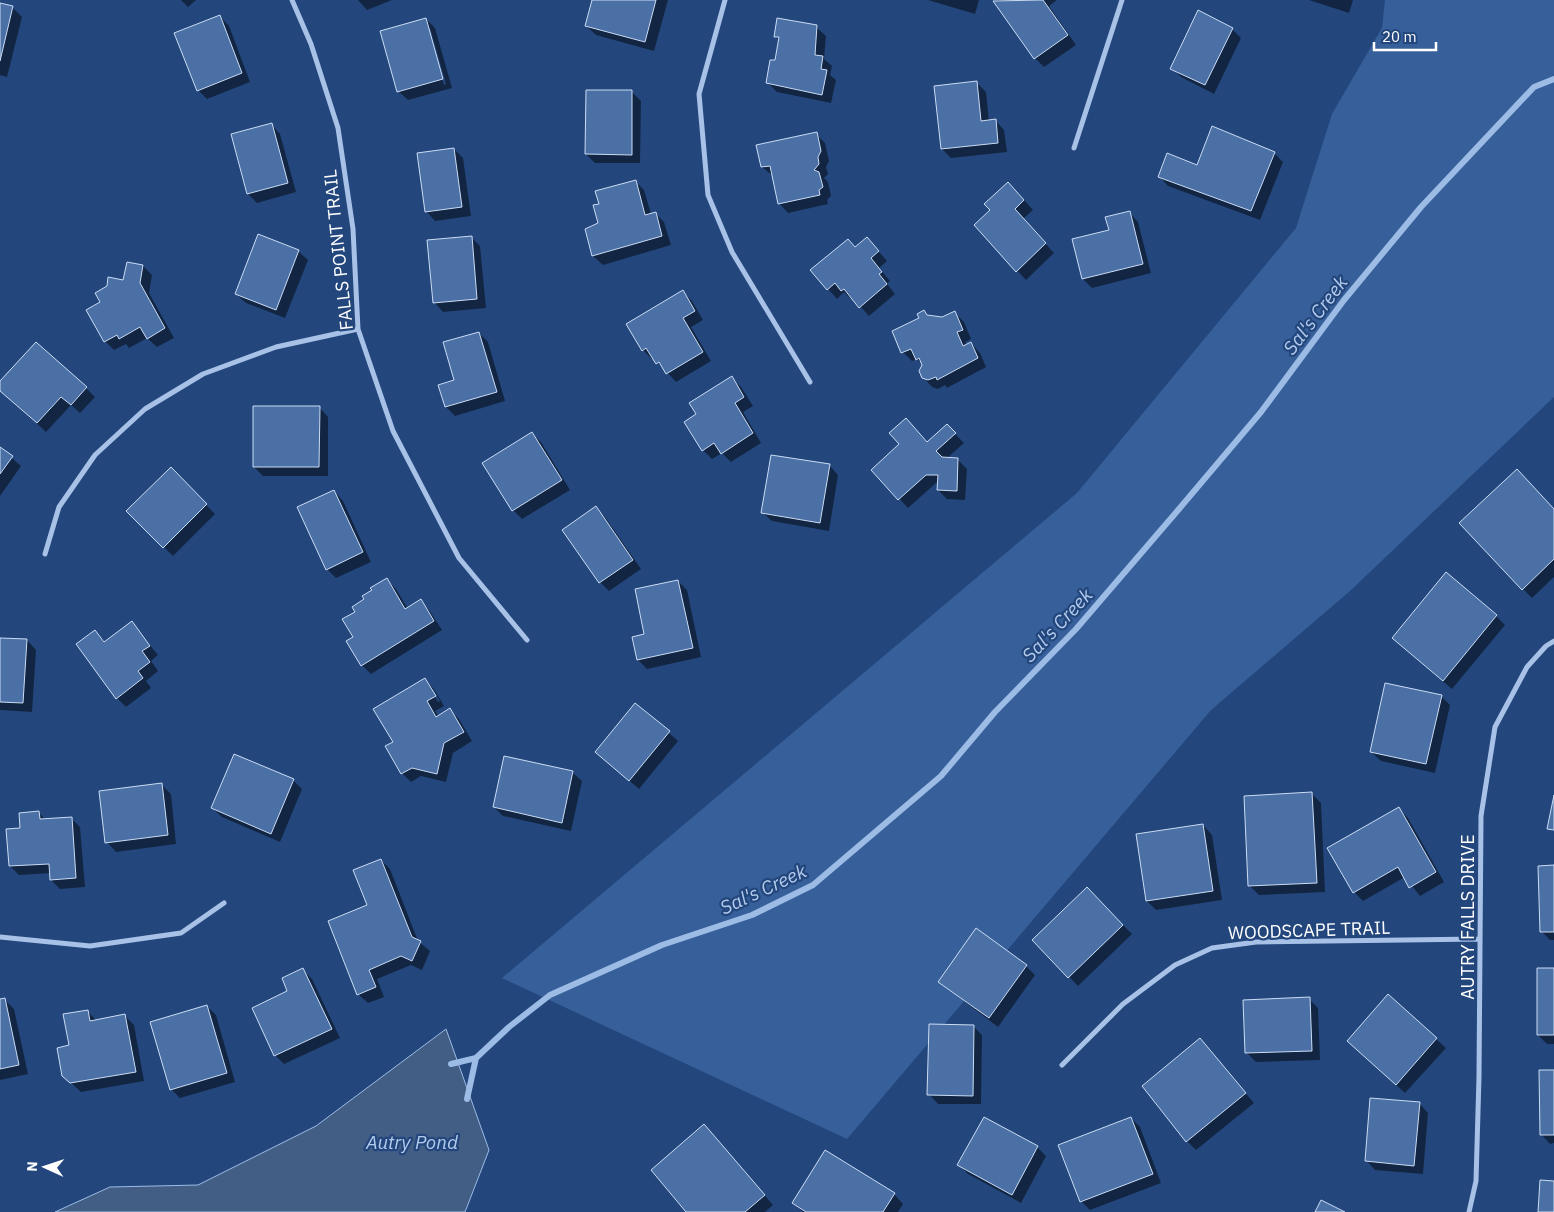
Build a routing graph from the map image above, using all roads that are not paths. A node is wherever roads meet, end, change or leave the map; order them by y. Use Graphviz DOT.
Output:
graph roads {
  1 [pos="292,0"];
  2 [pos="725,0"];
  3 [pos="1122,0"];
  4 [pos="1074,148"];
  5 [pos="358,329"];
  6 [pos="810,382"];
  7 [pos="45,554"];
  8 [pos="527,640"];
  9 [pos="1554,641"];
  10 [pos="224,903"];
  11 [pos="0,937"];
  12 [pos="1480,940"];
  13 [pos="1062,1065"];
  14 [pos="1469,1212"];
  1 -- 5 [label="street, FALLS POINT TRAIL"];
  2 -- 6 [label="street"];
  3 -- 4 [label="street"];
  5 -- 7 [label="street"];
  5 -- 8 [label="street, FALLS POINT TRAIL"];
  9 -- 12 [label="street, AUTRY FALLS DRIVE"];
  10 -- 11 [label="street"];
  12 -- 13 [label="street, WOODSCAPE TRAIL"];
  12 -- 14 [label="street, AUTRY FALLS DRIVE"];
}
